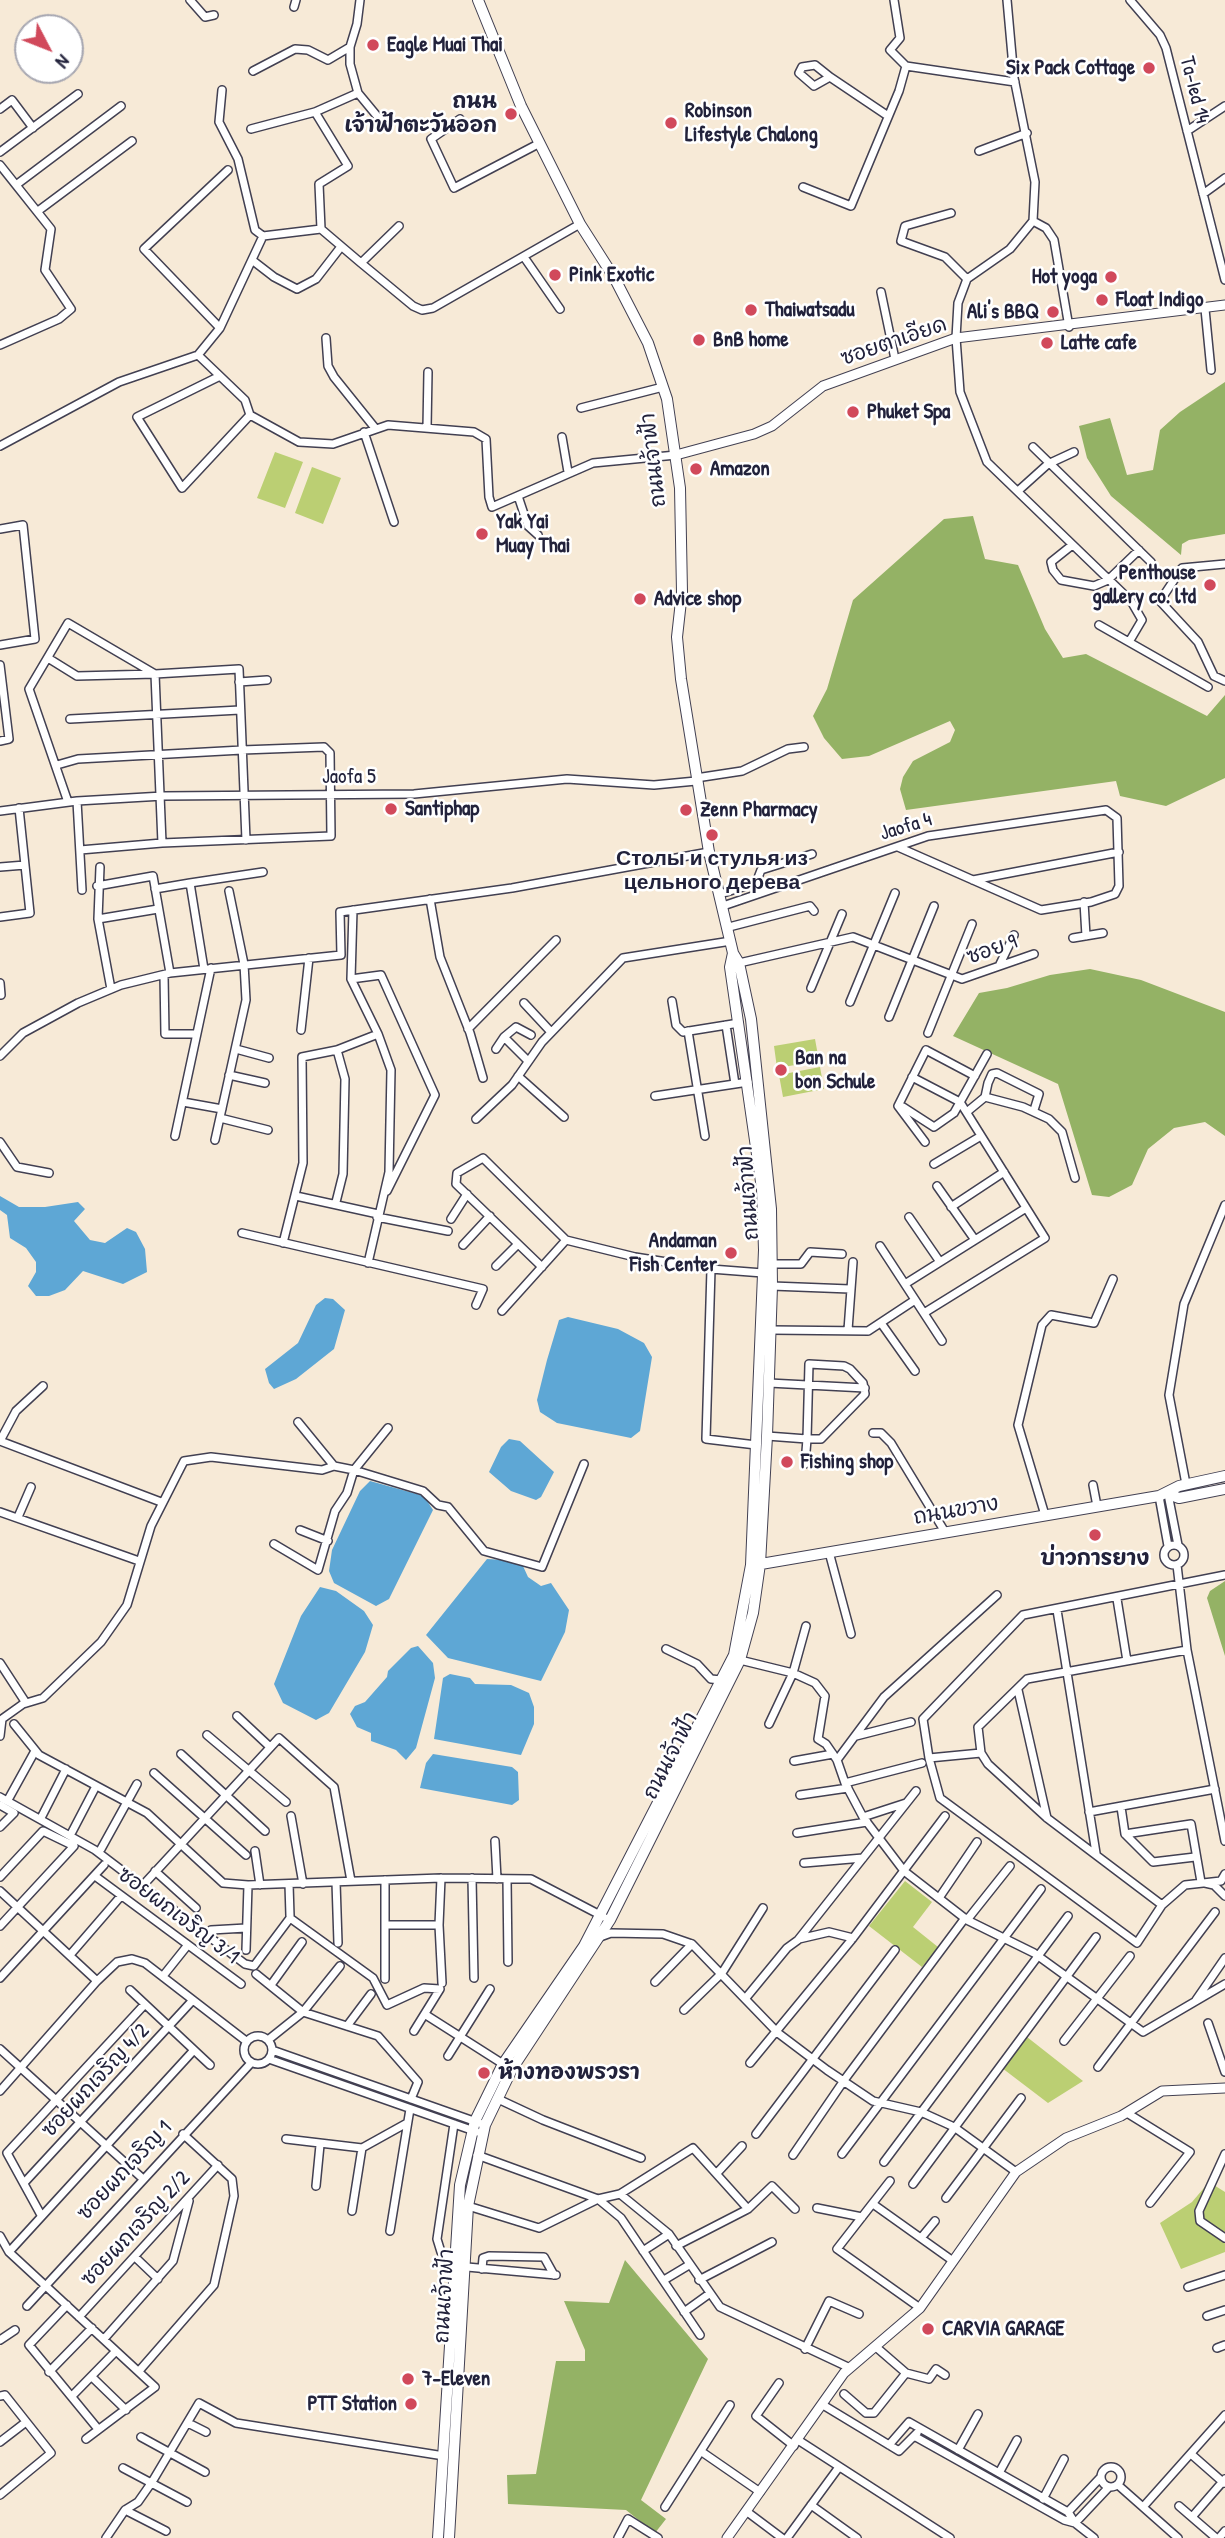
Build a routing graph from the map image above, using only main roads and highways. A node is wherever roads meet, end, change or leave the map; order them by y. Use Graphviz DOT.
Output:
graph roads {
  1 [pos="478,0"];
  2 [pos="733,953"];
  3 [pos="1225,1476"];
  4 [pos="1225,1489"];
  5 [pos="1164,1495"];
  6 [pos="755,1565"];
  7 [pos="479,2127"];
  8 [pos="438,2538"];
  9 [pos="449,2538"];
  1 -- 2 [label="main road, ถนนเจ้าฟ้า"];
  2 -- 6 [label="main road, ถนนเจ้าฟ้า"];
  2 -- 6 [label="main road, ถนนเจ้าฟ้า"];
  3 -- 5 [label="main road, ถนนขวาง"];
  4 -- 5 [label="main road, ถนนขวาง"];
  5 -- 6 [label="main road, ถนนขวาง"];
  6 -- 7 [label="main road, ถนนเจ้าฟ้า"];
  6 -- 7 [label="main road, ถนนเจ้าฟ้า"];
  7 -- 8 [label="main road, ถนนเจ้าฟ้า"];
  7 -- 9 [label="main road, ถนนเจ้าฟ้า"];
}
